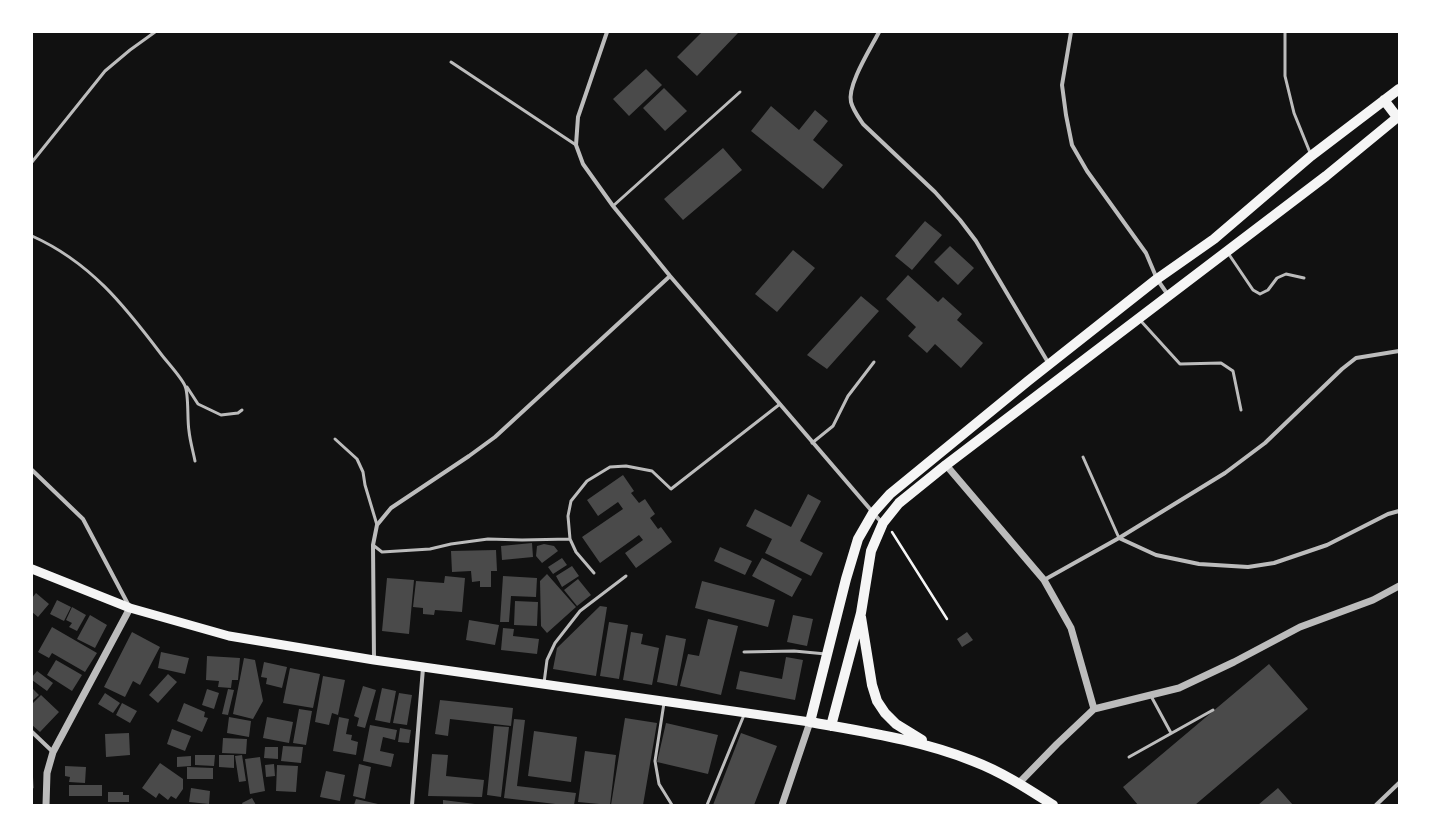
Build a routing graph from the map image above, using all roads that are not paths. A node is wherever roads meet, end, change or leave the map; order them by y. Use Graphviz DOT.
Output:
graph roads {
  1 [pos="155,32"];
  2 [pos="607,32"];
  3 [pos="880,32"];
  4 [pos="1071,32"];
  5 [pos="1285,32"];
  6 [pos="451,62"];
  7 [pos="1399,89"];
  8 [pos="740,92"];
  9 [pos="1384,100"];
  10 [pos="1398,117"];
  11 [pos="576,145"];
  12 [pos="1311,156"];
  13 [pos="32,162"];
  14 [pos="613,206"];
  15 [pos="32,236"];
  16 [pos="1227,251"];
  17 [pos="670,276"];
  18 [pos="1304,278"];
  19 [pos="1157,279"];
  20 [pos="1168,296"];
  21 [pos="1139,318"];
  22 [pos="1399,351"];
  23 [pos="874,362"];
  24 [pos="1049,365"];
  25 [pos="1028,381"];
  26 [pos="186,386"];
  27 [pos="1039,394"];
  28 [pos="780,404"];
  29 [pos="242,410"];
  30 [pos="1241,410"];
  31 [pos="335,439"];
  32 [pos="812,443"];
  33 [pos="1083,457"];
  34 [pos="195,461"];
  35 [pos="946,465"];
  36 [pos="32,470"];
  37 [pos="1399,510"];
  38 [pos="873,513"];
  39 [pos="883,522"];
  40 [pos="377,526"];
  41 [pos="1119,538"];
  42 [pos="570,539"];
  43 [pos="372,545"];
  44 [pos="32,569"];
  45 [pos="594,573"];
  46 [pos="626,576"];
  47 [pos="1044,580"];
  48 [pos="1399,586"];
  49 [pos="130,608"];
  50 [pos="861,613"];
  51 [pos="744,652"];
  52 [pos="828,655"];
  53 [pos="374,660"];
  54 [pos="423,667"];
  55 [pos="544,685"];
  56 [pos="1150,695"];
  57 [pos="664,702"];
  58 [pos="1094,709"];
  59 [pos="1213,710"];
  60 [pos="745,713"];
  61 [pos="810,722"];
  62 [pos="831,726"];
  63 [pos="32,732"];
  64 [pos="1171,733"];
  65 [pos="934,747"];
  66 [pos="53,752"];
  67 [pos="1129,757"];
  68 [pos="1399,783"];
  69 [pos="1019,784"];
  70 [pos="46,805"];
  71 [pos="412,805"];
  72 [pos="672,805"];
  73 [pos="706,805"];
  74 [pos="782,805"];
  75 [pos="1053,805"];
  76 [pos="1376,805"];
  1 -- 13 [label="lane"];
  2 -- 11 [label="street"];
  3 -- 24 [label="street"];
  4 -- 19 [label="street"];
  5 -- 12 [label="lane"];
  6 -- 11 [label="lane"];
  7 -- 9 [label="highway"];
  8 -- 14 [label="lane"];
  9 -- 10 [label="highway"];
  9 -- 12 [label="highway"];
  10 -- 16 [label="highway"];
  11 -- 14 [label="street"];
  12 -- 19 [label="highway"];
  14 -- 17 [label="street"];
  15 -- 26 [label="lane"];
  16 -- 18 [label="lane"];
  16 -- 20 [label="highway"];
  17 -- 28 [label="street"];
  17 -- 40 [label="street"];
  19 -- 20 [label="street"];
  19 -- 24 [label="highway"];
  20 -- 21 [label="highway"];
  21 -- 27 [label="highway"];
  21 -- 30 [label="lane"];
  22 -- 41 [label="street"];
  23 -- 32 [label="lane"];
  24 -- 25 [label="highway"];
  25 -- 27 [label="highway"];
  25 -- 38 [label="highway"];
  26 -- 29 [label="lane"];
  26 -- 34 [label="lane"];
  27 -- 35 [label="highway"];
  28 -- 32 [label="street"];
  28 -- 42 [label="lane"];
  31 -- 40 [label="lane"];
  32 -- 38 [label="street"];
  33 -- 41 [label="lane"];
  35 -- 39 [label="highway"];
  35 -- 47 [label="street"];
  36 -- 49 [label="street"];
  37 -- 41 [label="street"];
  38 -- 39 [label="street"];
  38 -- 52 [label="highway"];
  39 -- 50 [label="highway"];
  40 -- 43 [label="street"];
  41 -- 47 [label="street"];
  42 -- 43 [label="lane"];
  42 -- 45 [label="lane"];
  43 -- 53 [label="street"];
  44 -- 49 [label="main road"];
  46 -- 55 [label="lane"];
  47 -- 58 [label="street"];
  48 -- 56 [label="street"];
  49 -- 53 [label="main road"];
  49 -- 66 [label="street"];
  50 -- 62 [label="highway"];
  50 -- 65 [label="highway"];
  51 -- 52 [label="lane"];
  52 -- 61 [label="highway"];
  53 -- 54 [label="main road"];
  54 -- 55 [label="main road"];
  54 -- 71 [label="street"];
  55 -- 57 [label="main road"];
  56 -- 58 [label="street"];
  56 -- 64 [label="lane"];
  57 -- 60 [label="main road"];
  57 -- 72 [label="lane"];
  58 -- 69 [label="street"];
  59 -- 64 [label="lane"];
  60 -- 61 [label="main road"];
  60 -- 73 [label="lane"];
  61 -- 62 [label="highway"];
  61 -- 74 [label="street"];
  62 -- 65 [label="highway"];
  63 -- 66 [label="street"];
  64 -- 67 [label="lane"];
  65 -- 69 [label="highway"];
  66 -- 70 [label="street"];
  68 -- 76 [label="street"];
  69 -- 75 [label="highway"];
}
